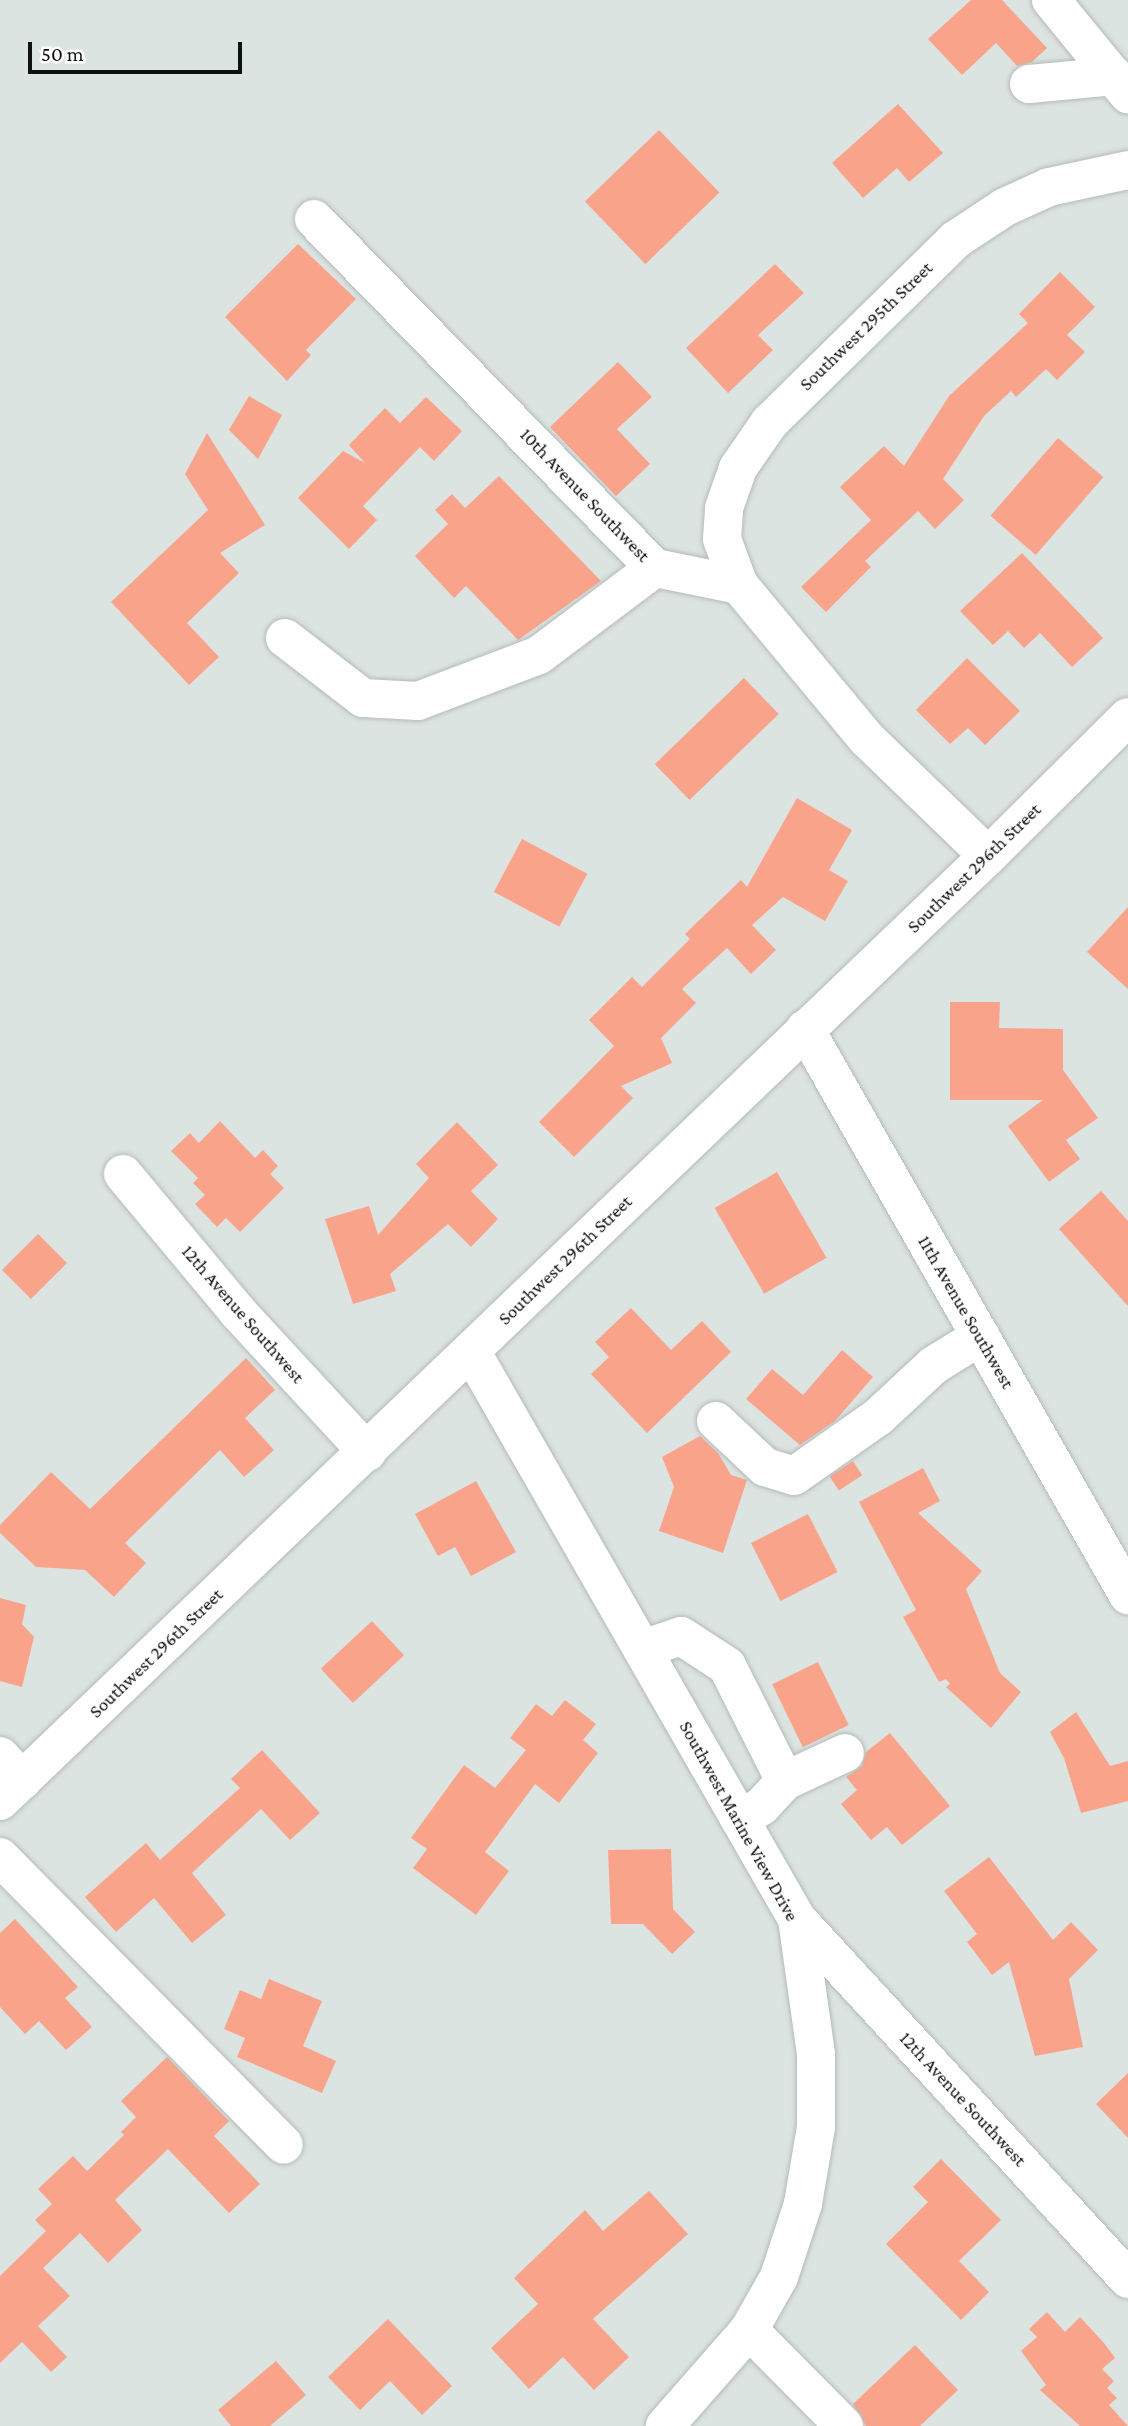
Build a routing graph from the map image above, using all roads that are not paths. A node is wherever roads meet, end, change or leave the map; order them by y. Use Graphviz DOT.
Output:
graph roads {
  1 [pos="1051,0"];
  2 [pos="1030,84"];
  3 [pos="1122,85"];
  4 [pos="1128,170"];
  5 [pos="314,219"];
  6 [pos="655,568"];
  7 [pos="738,585"];
  8 [pos="285,638"];
  9 [pos="1128,717"];
  10 [pos="988,856"];
  11 [pos="804,1028"];
  12 [pos="122,1174"];
  13 [pos="981,1336"];
  14 [pos="471,1351"];
  15 [pos="716,1421"];
  16 [pos="368,1452"];
  17 [pos="1128,1595"];
  18 [pos="643,1649"];
  19 [pos="845,1753"];
  20 [pos="7,1779"];
  21 [pos="785,1781"];
  22 [pos="740,1819"];
  23 [pos="0,1857"];
  24 [pos="797,1919"];
  25 [pos="284,2145"];
  26 [pos="1128,2279"];
  27 [pos="749,2330"];
  28 [pos="665,2426"];
  29 [pos="844,2426"];
  1 -- 3 [label="street"];
  2 -- 3 [label="street"];
  4 -- 7 [label="street, Southwest 295th Street"];
  5 -- 6 [label="street, 10th Avenue Southwest"];
  6 -- 7 [label="street, 10th Avenue Southwest"];
  6 -- 8 [label="street"];
  7 -- 10 [label="street"];
  9 -- 10 [label="street, Southwest 296th Street"];
  10 -- 11 [label="street, Southwest 296th Street"];
  11 -- 13 [label="street, 11th Avenue Southwest"];
  11 -- 14 [label="street, Southwest 296th Street"];
  12 -- 16 [label="street, 12th Avenue Southwest"];
  13 -- 15 [label="street"];
  13 -- 17 [label="street, 11th Avenue Southwest"];
  14 -- 16 [label="street, Southwest 296th Street"];
  14 -- 18 [label="street, Southwest Marine View Drive"];
  16 -- 20 [label="street, Southwest 296th Street"];
  18 -- 21 [label="street"];
  18 -- 22 [label="street, Southwest Marine View Drive"];
  19 -- 21 [label="street"];
  21 -- 22 [label="street"];
  22 -- 24 [label="street, Southwest Marine View Drive"];
  23 -- 25 [label="street"];
  24 -- 26 [label="street, 12th Avenue Southwest"];
  24 -- 27 [label="street, Southwest Marine View Drive"];
  27 -- 28 [label="street, Southwest Marine View Drive"];
  27 -- 29 [label="street"];
}
